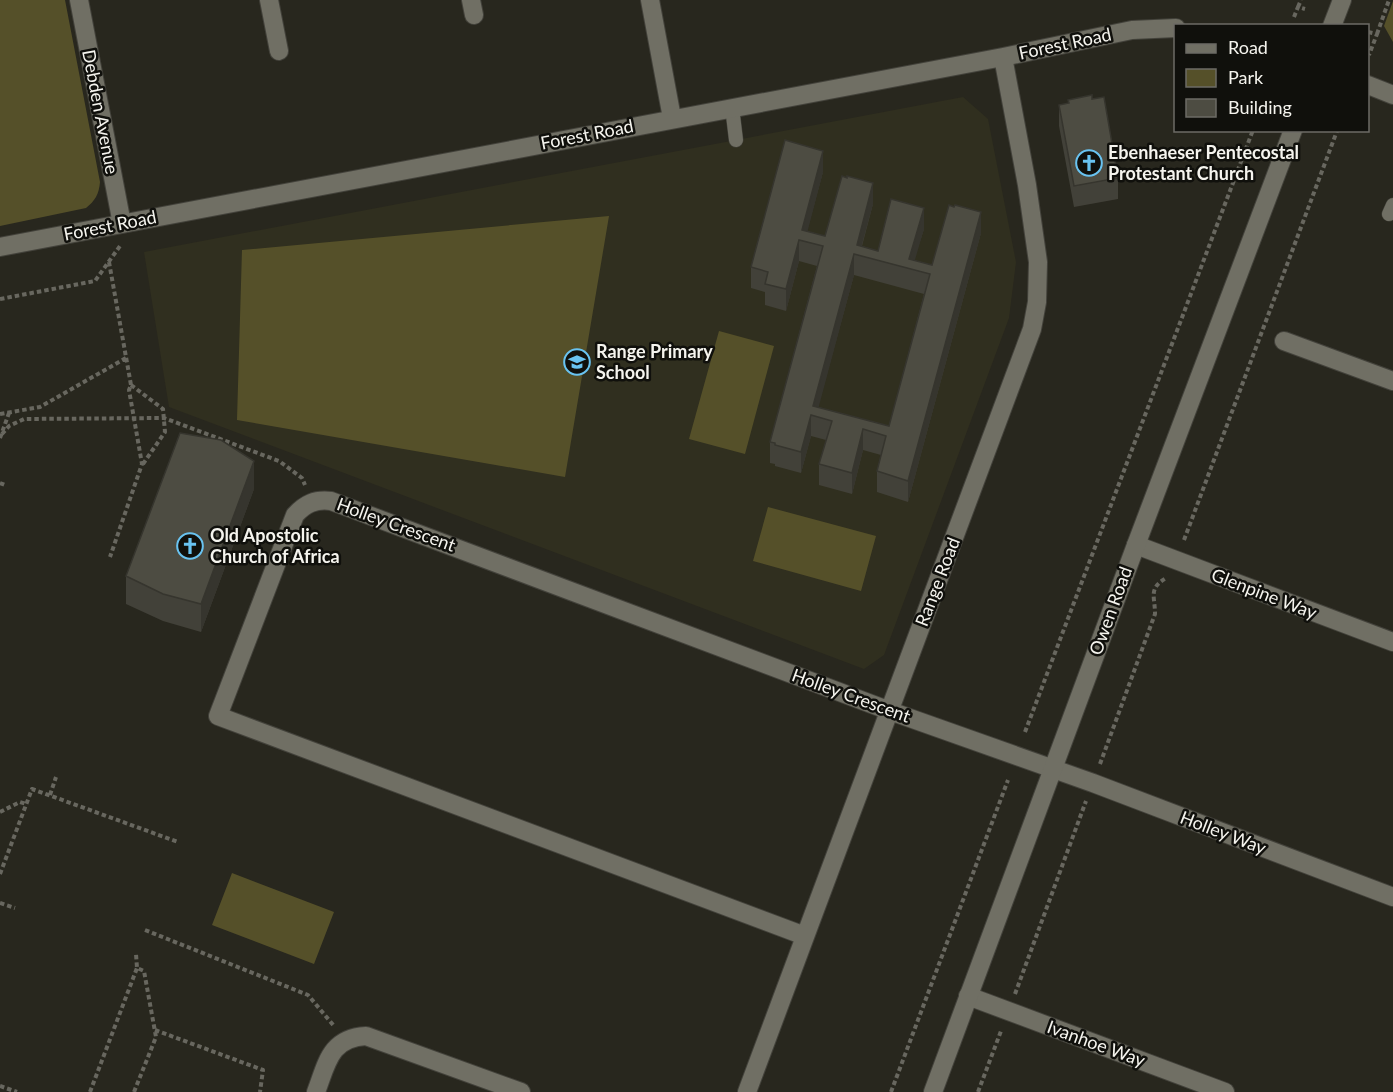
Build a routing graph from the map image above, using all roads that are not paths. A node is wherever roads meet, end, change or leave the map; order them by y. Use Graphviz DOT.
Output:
graph roads {
  1 [pos="79,0"];
  2 [pos="269,0"];
  3 [pos="650,0"];
  4 [pos="1342,0"];
  5 [pos="1333,24"];
  6 [pos="1174,28"];
  7 [pos="279,51"];
  8 [pos="1003,57"];
  9 [pos="1369,85"];
  10 [pos="1393,95"];
  11 [pos="732,107"];
  12 [pos="672,118"];
  13 [pos="1292,132"];
  14 [pos="736,140"];
  15 [pos="124,231"];
  16 [pos="0,247"];
  17 [pos="1284,341"];
  18 [pos="1393,381"];
  19 [pos="1136,545"];
  20 [pos="1393,642"];
  21 [pos="890,711"];
  22 [pos="1053,769"];
  23 [pos="1393,897"];
  24 [pos="806,936"];
  25 [pos="968,996"];
  26 [pos="316,1092"];
  27 [pos="520,1092"];
  28 [pos="747,1092"];
  29 [pos="933,1092"];
  30 [pos="1225,1092"];
  1 -- 15 [label="street, Debden Avenue"];
  2 -- 7 [label="street"];
  3 -- 12 [label="street"];
  4 -- 5 [label="street"];
  6 -- 8 [label="street, Forest Road"];
  8 -- 11 [label="street, Forest Road"];
  8 -- 21 [label="street, Range Road"];
  9 -- 10 [label="street"];
  11 -- 12 [label="street, Forest Road"];
  11 -- 14 [label="lane"];
  12 -- 15 [label="street, Forest Road"];
  13 -- 19 [label="street, Owen Road"];
  15 -- 16 [label="street, Forest Road"];
  17 -- 18 [label="street"];
  19 -- 20 [label="street, Glenpine Way"];
  19 -- 22 [label="street, Owen Road"];
  21 -- 22 [label="street, Holley Crescent"];
  21 -- 24 [label="street, Range Road"];
  21 -- 24 [label="street, Holley Crescent"];
  22 -- 23 [label="street, Holley Way"];
  22 -- 25 [label="street, Owen Road"];
  24 -- 28 [label="street, Range Road"];
  25 -- 29 [label="street, Owen Road"];
  25 -- 30 [label="street, Ivanhoe Way"];
  26 -- 27 [label="street"];
}
